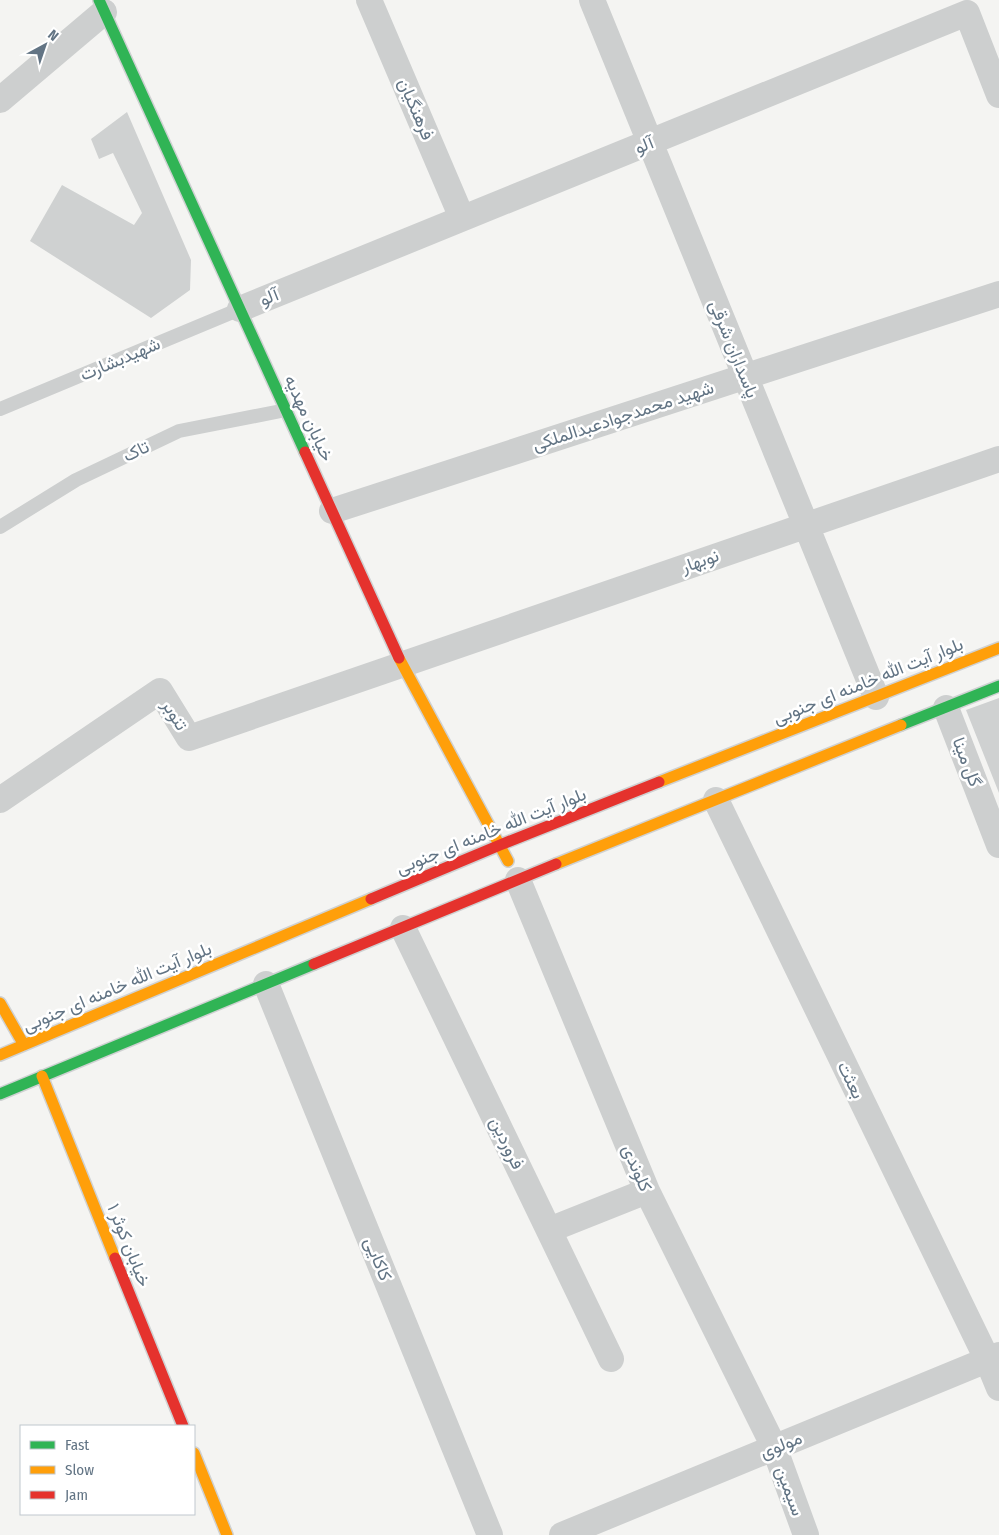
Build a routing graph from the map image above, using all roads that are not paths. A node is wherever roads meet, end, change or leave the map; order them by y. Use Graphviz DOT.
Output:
graph roads {
  1 [pos="369,0"];
  2 [pos="592,0"];
  3 [pos="102,6"];
  4 [pos="999,95"];
  5 [pos="0,100"];
  6 [pos="650,142"];
  7 [pos="462,218"];
  8 [pos="999,294"];
  9 [pos="240,309"];
  10 [pos="745,376"];
  11 [pos="0,410"];
  12 [pos="286,410"];
  13 [pos="999,459"];
  14 [pos="332,511"];
  15 [pos="806,525"];
  16 [pos="0,527"];
  17 [pos="999,648"];
  18 [pos="402,664"];
  19 [pos="999,686"];
  20 [pos="876,697"];
  21 [pos="946,708"];
  22 [pos="0,800"];
  23 [pos="716,800"];
  24 [pos="500,845"];
  25 [pos="999,845"];
  26 [pos="518,880"];
  27 [pos="403,928"];
  28 [pos="266,984"];
  29 [pos="0,1003"];
  30 [pos="24,1045"];
  31 [pos="0,1055"];
  32 [pos="42,1076"];
  33 [pos="0,1094"];
  34 [pos="647,1191"];
  35 [pos="549,1230"];
  36 [pos="993,1357"];
  37 [pos="611,1359"];
  38 [pos="999,1388"];
  39 [pos="183,1425"];
  40 [pos="774,1447"];
  41 [pos="195,1455"];
  42 [pos="227,1535"];
  43 [pos="490,1535"];
  44 [pos="562,1535"];
  45 [pos="806,1535"];
  1 -- 7 [label="street, فرهنگیان"];
  2 -- 6 [label="street, پاسداران شرقی"];
  3 -- 5 [label="street"];
  3 -- 9 [label="main road, خیابان مهدیه"];
  4 -- 6 [label="street, آلو"];
  6 -- 7 [label="street, آلو"];
  6 -- 10 [label="street, پاسداران شرقی"];
  7 -- 9 [label="street, آلو"];
  8 -- 10 [label="street, شهید محمدجوادعبدالملکی"];
  9 -- 11 [label="lane, شهیدبشارت"];
  9 -- 12 [label="main road, خیابان مهدیه"];
  10 -- 14 [label="street, شهید محمدجوادعبدالملکی"];
  10 -- 15 [label="street, پاسداران شرقی"];
  12 -- 14 [label="main road, خیابان مهدیه"];
  12 -- 16 [label="lane, تاک"];
  13 -- 15 [label="street, نوبهار"];
  14 -- 18 [label="main road, خیابان مهدیه"];
  15 -- 18 [label="street, نوبهار"];
  15 -- 20 [label="street, پاسداران شرقی"];
  17 -- 20 [label="main road, بلوار آیت الله خامنه ای جنوبی"];
  18 -- 22 [label="street, تنوبر"];
  18 -- 24 [label="main road, خیابان مهدیه"];
  19 -- 21 [label="main road"];
  20 -- 24 [label="main road, بلوار آیت الله خامنه ای جنوبی"];
  21 -- 23 [label="main road"];
  21 -- 25 [label="street, گل مینا"];
  23 -- 26 [label="main road"];
  23 -- 36 [label="street, بعثت"];
  24 -- 26 [label="main road, خیابان مهدیه"];
  24 -- 30 [label="main road, بلوار آیت الله خامنه ای جنوبی"];
  26 -- 27 [label="main road"];
  26 -- 34 [label="street, کلوندی"];
  27 -- 28 [label="main road"];
  27 -- 35 [label="street, فروردین"];
  28 -- 32 [label="main road"];
  28 -- 43 [label="street, کاکایی"];
  29 -- 30 [label="main road"];
  30 -- 31 [label="main road, بلوار آیت الله خامنه ای جنوبی"];
  32 -- 33 [label="main road"];
  32 -- 39 [label="main road, خیابان کوثر ۱"];
  34 -- 35 [label="street"];
  34 -- 40 [label="street, کلوندی"];
  35 -- 37 [label="street, فروردین"];
  36 -- 38 [label="street, بعثت"];
  36 -- 40 [label="street, مولوی"];
  40 -- 44 [label="street, مولوی"];
  40 -- 45 [label="street, سیمین"];
  41 -- 42 [label="main road"];
}
